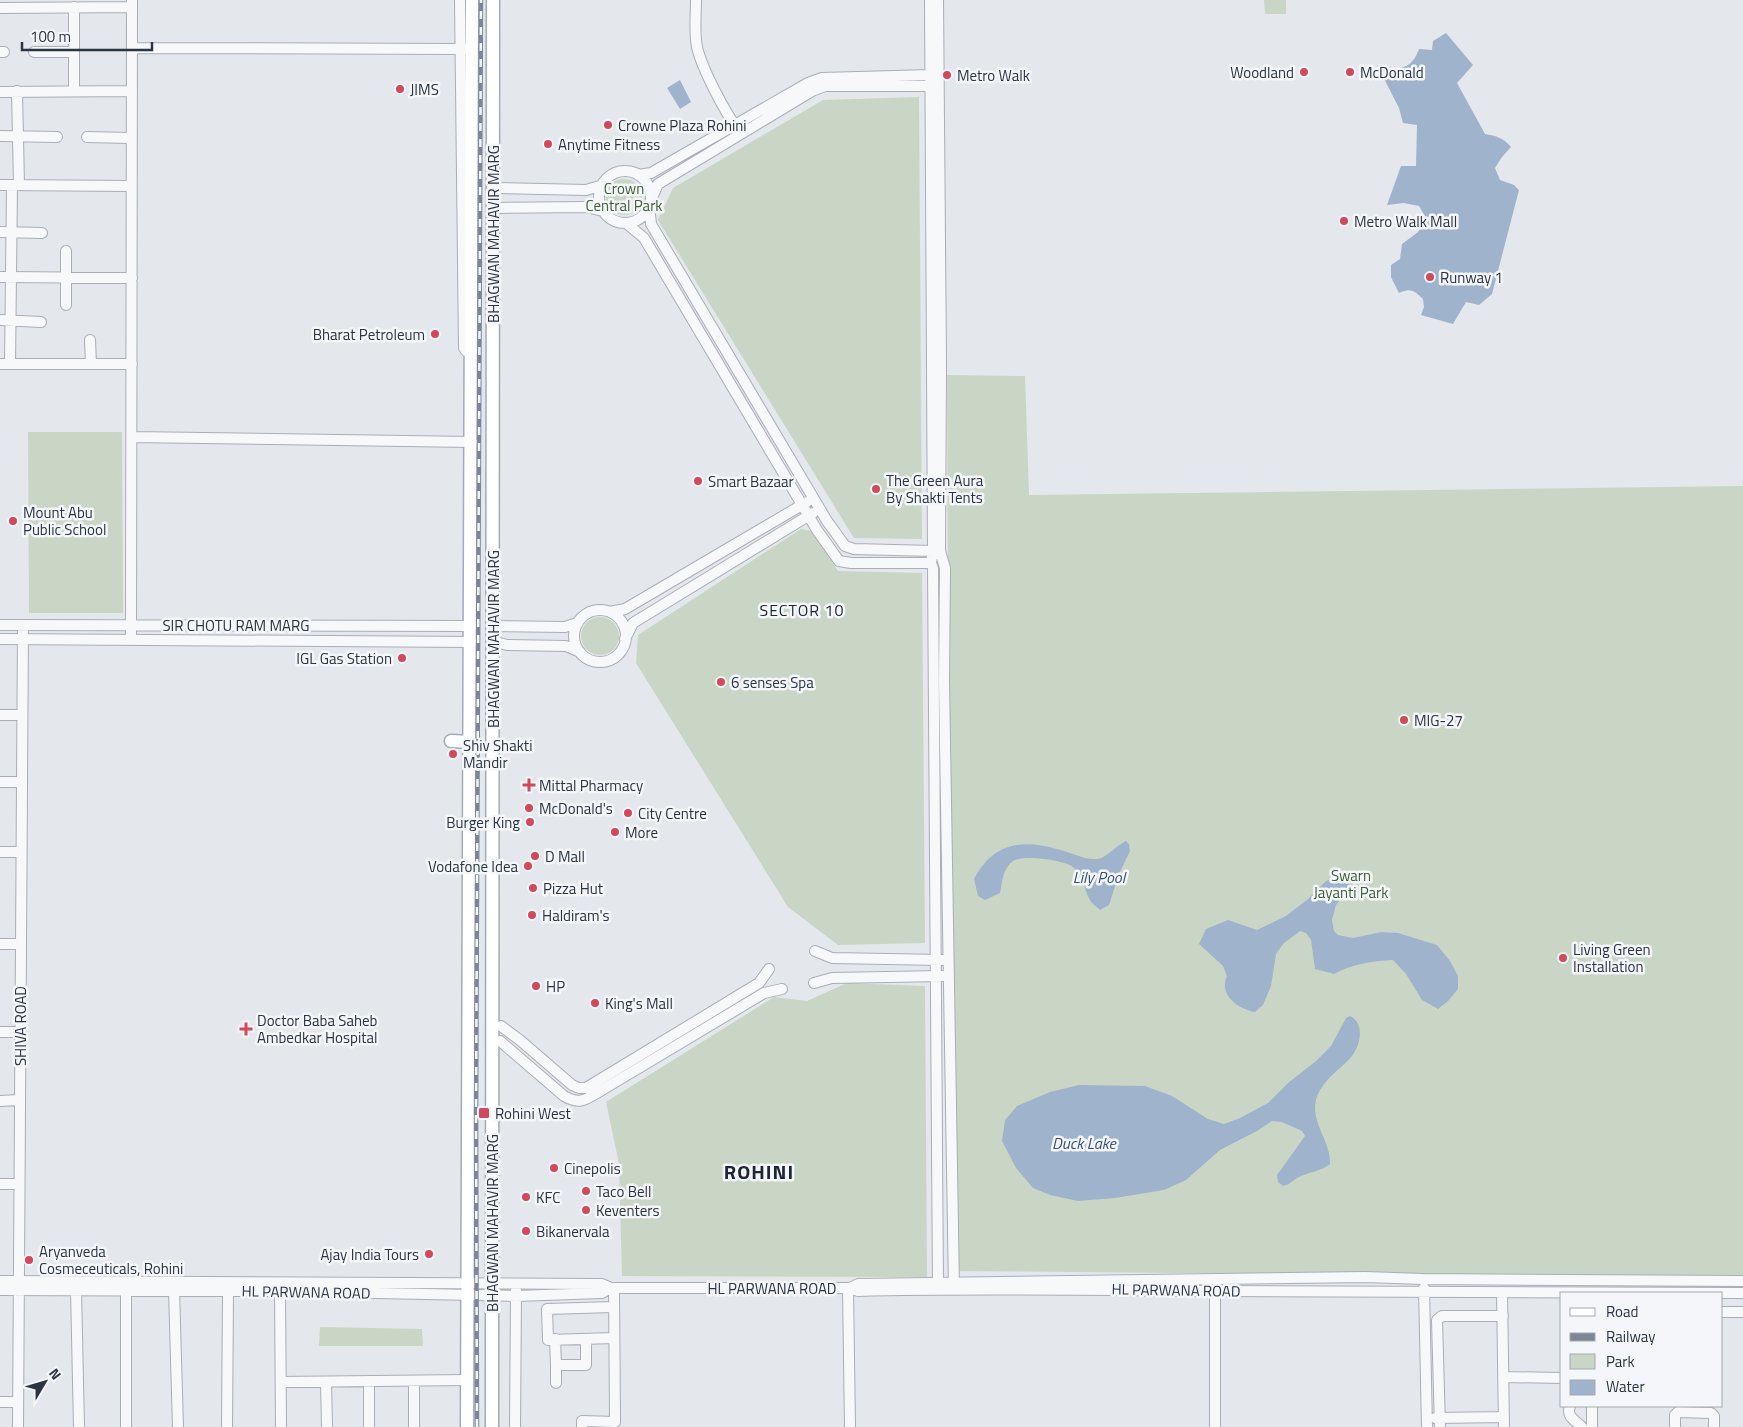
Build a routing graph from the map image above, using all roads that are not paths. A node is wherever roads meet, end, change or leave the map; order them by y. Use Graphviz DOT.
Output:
graph roads {
  1 [pos="460,0"];
  2 [pos="472,0"];
  3 [pos="493,0"];
  4 [pos="696,0"];
  5 [pos="930,0"];
  6 [pos="938,0"];
  7 [pos="18,4"];
  8 [pos="132,4"];
  9 [pos="74,7"];
  10 [pos="0,8"];
  11 [pos="132,48"];
  12 [pos="466,49"];
  13 [pos="34,52"];
  14 [pos="74,52"];
  15 [pos="930,80"];
  16 [pos="74,91"];
  17 [pos="132,91"];
  18 [pos="0,92"];
  19 [pos="17,92"];
  20 [pos="737,129"];
  21 [pos="0,136"];
  22 [pos="18,136"];
  23 [pos="57,137"];
  24 [pos="88,137"];
  25 [pos="131,138"];
  26 [pos="638,175"];
  27 [pos="603,184"];
  28 [pos="0,186"];
  29 [pos="15,186"];
  30 [pos="131,186"];
  31 [pos="493,188"];
  32 [pos="650,203"];
  33 [pos="493,208"];
  34 [pos="604,211"];
  35 [pos="626,223"];
  36 [pos="0,232"];
  37 [pos="12,232"];
  38 [pos="42,233"];
  39 [pos="66,251"];
  40 [pos="0,277"];
  41 [pos="11,277"];
  42 [pos="66,278"];
  43 [pos="132,278"];
  44 [pos="66,305"];
  45 [pos="5,320"];
  46 [pos="41,322"];
  47 [pos="493,322"];
  48 [pos="472,323"];
  49 [pos="90,340"];
  50 [pos="472,351"];
  51 [pos="5,364"];
  52 [pos="91,364"];
  53 [pos="132,364"];
  54 [pos="132,437"];
  55 [pos="472,442"];
  56 [pos="814,498"];
  57 [pos="803,505"];
  58 [pos="820,509"];
  59 [pos="809,516"];
  60 [pos="933,551"];
  61 [pos="943,560"];
  62 [pos="931,563"];
  63 [pos="610,612"];
  64 [pos="577,623"];
  65 [pos="0,625"];
  66 [pos="23,625"];
  67 [pos="131,625"];
  68 [pos="471,626"];
  69 [pos="493,626"];
  70 [pos="0,639"];
  71 [pos="22,639"];
  72 [pos="131,639"];
  73 [pos="626,639"];
  74 [pos="492,641"];
  75 [pos="471,642"];
  76 [pos="580,652"];
  77 [pos="0,714"];
  78 [pos="21,715"];
  79 [pos="450,741"];
  80 [pos="471,742"];
  81 [pos="0,782"];
  82 [pos="20,782"];
  83 [pos="0,852"];
  84 [pos="21,852"];
  85 [pos="0,944"];
  86 [pos="20,944"];
  87 [pos="814,951"];
  88 [pos="936,960"];
  89 [pos="948,960"];
  90 [pos="770,969"];
  91 [pos="936,976"];
  92 [pos="948,976"];
  93 [pos="814,984"];
  94 [pos="782,989"];
  95 [pos="501,1026"];
  96 [pos="0,1032"];
  97 [pos="20,1032"];
  98 [pos="500,1042"];
  99 [pos="19,1100"];
  100 [pos="0,1101"];
  101 [pos="0,1184"];
  102 [pos="19,1184"];
  103 [pos="1423,1279"];
  104 [pos="0,1281"];
  105 [pos="1743,1281"];
  106 [pos="18,1285"];
  107 [pos="516,1285"];
  108 [pos="938,1286"];
  109 [pos="953,1286"];
  110 [pos="612,1288"];
  111 [pos="849,1288"];
  112 [pos="468,1289"];
  113 [pos="492,1289"];
  114 [pos="0,1290"];
  115 [pos="76,1290"];
  116 [pos="174,1290"];
  117 [pos="126,1291"];
  118 [pos="228,1291"];
  119 [pos="280,1291"];
  120 [pos="1214,1291"];
  121 [pos="1502,1292"];
  122 [pos="1560,1292"];
  123 [pos="1424,1293"];
  124 [pos="1723,1293"];
  125 [pos="1743,1293"];
  126 [pos="516,1296"];
  127 [pos="614,1307"];
  128 [pos="1723,1312"];
  129 [pos="1743,1312"];
  130 [pos="1503,1316"];
  131 [pos="614,1338"];
  132 [pos="555,1339"];
  133 [pos="586,1339"];
  134 [pos="556,1365"];
  135 [pos="1504,1377"];
  136 [pos="1560,1378"];
  137 [pos="414,1380"];
  138 [pos="468,1380"];
  139 [pos="369,1381"];
  140 [pos="281,1382"];
  141 [pos="326,1382"];
  142 [pos="556,1383"];
  143 [pos="0,1402"];
  144 [pos="18,1402"];
  145 [pos="1570,1407"];
  146 [pos="1592,1407"];
  147 [pos="1440,1422"];
  148 [pos="1504,1422"];
  149 [pos="1427,1423"];
  150 [pos="18,1427"];
  151 [pos="78,1427"];
  152 [pos="126,1427"];
  153 [pos="178,1427"];
  154 [pos="227,1427"];
  155 [pos="281,1427"];
  156 [pos="327,1427"];
  157 [pos="369,1427"];
  158 [pos="414,1427"];
  159 [pos="468,1427"];
  160 [pos="492,1427"];
  161 [pos="515,1427"];
  162 [pos="582,1427"];
  163 [pos="850,1427"];
  164 [pos="1215,1427"];
  165 [pos="1582,1427"];
  166 [pos="1592,1427"];
  167 [pos="1675,1427"];
  168 [pos="1714,1427"];
  1 -- 12 [label="street"];
  2 -- 12 [label="main road, BHAGWAN MAHAVIR MARG"];
  3 -- 31 [label="main road, BHAGWAN MAHAVIR MARG"];
  4 -- 20 [label="street"];
  5 -- 15 [label="street"];
  6 -- 61 [label="street"];
  7 -- 9 [label="street"];
  7 -- 10 [label="street"];
  8 -- 9 [label="street"];
  8 -- 11 [label="street"];
  9 -- 14 [label="street"];
  11 -- 12 [label="street"];
  11 -- 17 [label="street"];
  12 -- 48 [label="main road, BHAGWAN MAHAVIR MARG"];
  12 -- 50 [label="street"];
  13 -- 14 [label="street"];
  14 -- 16 [label="street"];
  15 -- 20 [label="street"];
  15 -- 60 [label="street"];
  16 -- 17 [label="street"];
  16 -- 19 [label="street"];
  17 -- 25 [label="street"];
  18 -- 19 [label="street"];
  19 -- 22 [label="street"];
  20 -- 26 [label="street"];
  20 -- 32 [label="street"];
  21 -- 22 [label="street"];
  22 -- 23 [label="street"];
  22 -- 29 [label="street"];
  24 -- 25 [label="street"];
  25 -- 30 [label="street"];
  26 -- 27 [label="street"];
  26 -- 32 [label="street"];
  27 -- 31 [label="street"];
  27 -- 34 [label="street"];
  28 -- 29 [label="street"];
  29 -- 30 [label="street"];
  29 -- 37 [label="street"];
  30 -- 43 [label="street"];
  31 -- 33 [label="main road, BHAGWAN MAHAVIR MARG"];
  32 -- 35 [label="street"];
  32 -- 56 [label="street"];
  33 -- 34 [label="street"];
  33 -- 47 [label="main road, BHAGWAN MAHAVIR MARG"];
  34 -- 35 [label="street"];
  35 -- 57 [label="street"];
  36 -- 37 [label="street"];
  37 -- 38 [label="street"];
  37 -- 41 [label="street"];
  39 -- 42 [label="street"];
  40 -- 41 [label="street"];
  41 -- 42 [label="street"];
  41 -- 45 [label="street"];
  42 -- 43 [label="street"];
  42 -- 44 [label="street"];
  43 -- 53 [label="street"];
  45 -- 46 [label="street"];
  45 -- 51 [label="street"];
  47 -- 48 [label="main road"];
  47 -- 69 [label="main road, BHAGWAN MAHAVIR MARG"];
  48 -- 50 [label="main road, BHAGWAN MAHAVIR MARG"];
  49 -- 52 [label="street"];
  50 -- 55 [label="main road, BHAGWAN MAHAVIR MARG"];
  51 -- 52 [label="street"];
  52 -- 53 [label="street"];
  53 -- 54 [label="street"];
  54 -- 55 [label="street"];
  54 -- 67 [label="street"];
  55 -- 68 [label="main road, BHAGWAN MAHAVIR MARG"];
  56 -- 57 [label="street"];
  56 -- 58 [label="street"];
  57 -- 59 [label="street"];
  57 -- 63 [label="street"];
  58 -- 59 [label="street"];
  58 -- 60 [label="street"];
  59 -- 62 [label="street"];
  59 -- 73 [label="street"];
  60 -- 61 [label="street"];
  60 -- 62 [label="street"];
  61 -- 89 [label="street"];
  62 -- 88 [label="street"];
  63 -- 64 [label="street"];
  63 -- 73 [label="street"];
  64 -- 69 [label="street"];
  64 -- 76 [label="street"];
  65 -- 66 [label="street, SIR CHOTU RAM MARG"];
  66 -- 67 [label="street, SIR CHOTU RAM MARG"];
  66 -- 71 [label="street, SHIVA ROAD"];
  67 -- 68 [label="street, SIR CHOTU RAM MARG"];
  67 -- 72 [label="street"];
  68 -- 75 [label="main road, BHAGWAN MAHAVIR MARG"];
  69 -- 74 [label="main road, BHAGWAN MAHAVIR MARG"];
  70 -- 71 [label="street, SIR CHOTU RAM MARG"];
  71 -- 72 [label="street, SIR CHOTU RAM MARG"];
  71 -- 78 [label="street, SHIVA ROAD"];
  72 -- 75 [label="street, SIR CHOTU RAM MARG"];
  73 -- 76 [label="street"];
  74 -- 76 [label="street"];
  74 -- 113 [label="main road, BHAGWAN MAHAVIR MARG"];
  75 -- 80 [label="main road, BHAGWAN MAHAVIR MARG"];
  77 -- 78 [label="street"];
  78 -- 82 [label="street, SHIVA ROAD"];
  79 -- 80 [label="main road"];
  80 -- 112 [label="main road, BHAGWAN MAHAVIR MARG"];
  81 -- 82 [label="street"];
  82 -- 84 [label="street, SHIVA ROAD"];
  83 -- 84 [label="street"];
  84 -- 86 [label="street, SHIVA ROAD"];
  85 -- 86 [label="street"];
  86 -- 97 [label="street, SHIVA ROAD"];
  87 -- 88 [label="street"];
  88 -- 89 [label="street"];
  88 -- 91 [label="street"];
  89 -- 92 [label="street"];
  90 -- 95 [label="street"];
  91 -- 92 [label="street"];
  91 -- 93 [label="street"];
  91 -- 108 [label="street"];
  92 -- 109 [label="street"];
  94 -- 98 [label="street"];
  96 -- 97 [label="street"];
  97 -- 99 [label="street, SHIVA ROAD"];
  99 -- 100 [label="street"];
  99 -- 102 [label="street, SHIVA ROAD"];
  101 -- 102 [label="street"];
  102 -- 106 [label="street, SHIVA ROAD"];
  103 -- 105 [label="street"];
  103 -- 109 [label="street"];
  103 -- 123 [label="street"];
  104 -- 106 [label="street, HL PARWANA ROAD"];
  106 -- 112 [label="street, HL PARWANA ROAD"];
  106 -- 114 [label="street, HL PARWANA ROAD"];
  106 -- 115 [label="street, HL PARWANA ROAD"];
  106 -- 144 [label="street, SHIVA ROAD"];
  107 -- 110 [label="street, HL PARWANA ROAD"];
  107 -- 113 [label="street, HL PARWANA ROAD"];
  107 -- 126 [label="street"];
  108 -- 109 [label="street, HL PARWANA ROAD"];
  108 -- 111 [label="street, HL PARWANA ROAD"];
  109 -- 120 [label="street, HL PARWANA ROAD"];
  110 -- 111 [label="street, HL PARWANA ROAD"];
  110 -- 126 [label="street, HL PARWANA ROAD"];
  110 -- 127 [label="street"];
  111 -- 163 [label="street"];
  112 -- 113 [label="street, HL PARWANA ROAD"];
  112 -- 119 [label="street, HL PARWANA ROAD"];
  112 -- 138 [label="main road, BHAGWAN MAHAVIR MARG"];
  113 -- 126 [label="street, HL PARWANA ROAD"];
  113 -- 160 [label="main road, BHAGWAN MAHAVIR MARG"];
  115 -- 117 [label="street, HL PARWANA ROAD"];
  115 -- 151 [label="street"];
  116 -- 117 [label="street, HL PARWANA ROAD"];
  116 -- 118 [label="street, HL PARWANA ROAD"];
  116 -- 153 [label="street"];
  117 -- 152 [label="street"];
  118 -- 119 [label="street, HL PARWANA ROAD"];
  118 -- 154 [label="street"];
  119 -- 140 [label="street"];
  120 -- 123 [label="street, HL PARWANA ROAD"];
  120 -- 164 [label="street"];
  121 -- 122 [label="street, HL PARWANA ROAD"];
  121 -- 123 [label="street, HL PARWANA ROAD"];
  121 -- 130 [label="street"];
  123 -- 149 [label="street"];
  124 -- 125 [label="street, HL PARWANA ROAD"];
  126 -- 161 [label="street"];
  127 -- 131 [label="street"];
  127 -- 132 [label="street"];
  128 -- 129 [label="street"];
  130 -- 135 [label="street"];
  130 -- 147 [label="street"];
  131 -- 133 [label="street"];
  131 -- 162 [label="street"];
  132 -- 133 [label="street"];
  132 -- 134 [label="street"];
  133 -- 134 [label="street"];
  134 -- 142 [label="street"];
  135 -- 136 [label="street"];
  135 -- 148 [label="street"];
  137 -- 138 [label="street"];
  137 -- 139 [label="street"];
  137 -- 158 [label="street"];
  138 -- 159 [label="main road, BHAGWAN MAHAVIR MARG"];
  139 -- 141 [label="street"];
  139 -- 157 [label="street"];
  140 -- 141 [label="street"];
  140 -- 155 [label="street"];
  141 -- 156 [label="street"];
  143 -- 144 [label="street"];
  144 -- 150 [label="street, SHIVA ROAD"];
  145 -- 165 [label="street"];
  146 -- 166 [label="street"];
  147 -- 148 [label="street"];
  147 -- 149 [label="street"];
  167 -- 168 [label="street"];
}
